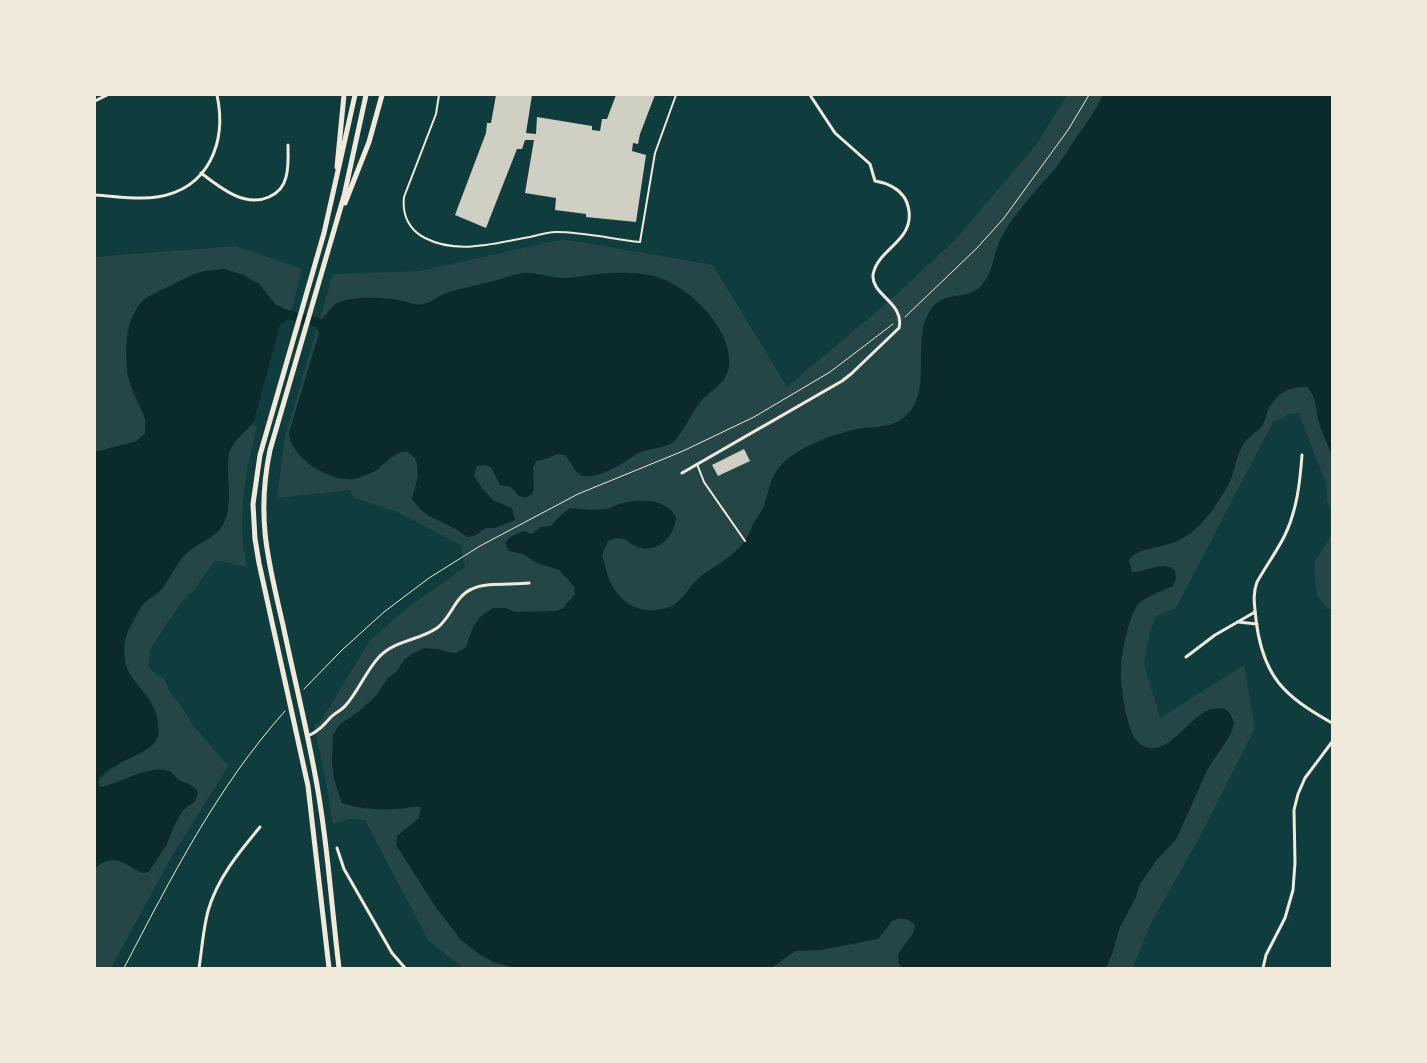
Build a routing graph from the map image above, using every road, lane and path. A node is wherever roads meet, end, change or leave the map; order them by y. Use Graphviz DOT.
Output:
graph roads {
  1 [pos="108,95"];
  2 [pos="218,95"];
  3 [pos="344,95"];
  4 [pos="355,95"];
  5 [pos="366,95"];
  6 [pos="382,95"];
  7 [pos="439,95"];
  8 [pos="676,95"];
  9 [pos="810,95"];
  10 [pos="1089,95"];
  11 [pos="95,102"];
  12 [pos="288,146"];
  13 [pos="202,173"];
  14 [pos="334,191"];
  15 [pos="95,195"];
  16 [pos="332,237"];
  17 [pos="904,318"];
  18 [pos="897,322"];
  19 [pos="1302,455"];
  20 [pos="697,464"];
  21 [pos="682,473"];
  22 [pos="745,541"];
  23 [pos="529,583"];
  24 [pos="1255,612"];
  25 [pos="1237,622"];
  26 [pos="1257,624"];
  27 [pos="1186,658"];
  28 [pos="308,685"];
  29 [pos="281,715"];
  30 [pos="1332,723"];
  31 [pos="307,736"];
  32 [pos="1332,742"];
  33 [pos="260,827"];
  34 [pos="337,848"];
  35 [pos="124,968"];
  36 [pos="199,968"];
  37 [pos="329,968"];
  38 [pos="338,968"];
  39 [pos="405,968"];
  40 [pos="1263,968"];
  1 -- 11 [label="street"];
  2 -- 13 [label="street"];
  3 -- 14 [label="highway"];
  4 -- 14 [label="highway"];
  5 -- 16 [label="highway"];
  6 -- 16 [label="highway"];
  7 -- 8 [label="lane"];
  9 -- 20 [label="street"];
  10 -- 17 [label="path"];
  12 -- 13 [label="street"];
  13 -- 15 [label="street"];
  14 -- 37 [label="highway"];
  16 -- 31 [label="highway"];
  18 -- 28 [label="path"];
  19 -- 24 [label="street"];
  20 -- 21 [label="street"];
  20 -- 22 [label="lane"];
  23 -- 31 [label="street"];
  24 -- 25 [label="street"];
  24 -- 26 [label="street"];
  25 -- 26 [label="street"];
  25 -- 27 [label="street"];
  26 -- 30 [label="street"];
  29 -- 35 [label="path"];
  31 -- 38 [label="highway"];
  32 -- 40 [label="street"];
  33 -- 36 [label="street"];
  34 -- 39 [label="street"];
}
